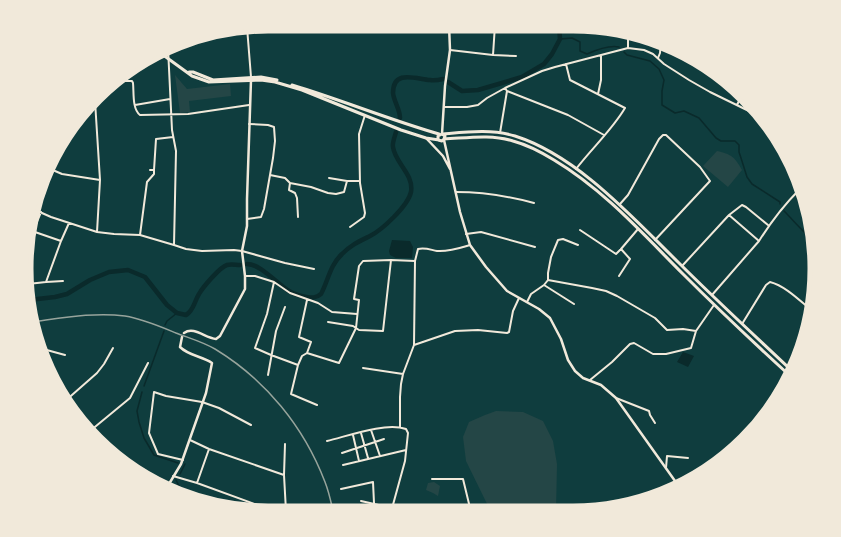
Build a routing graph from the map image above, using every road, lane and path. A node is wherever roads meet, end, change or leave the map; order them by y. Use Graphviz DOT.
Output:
graph roads {
  1 [pos="449,31"];
  2 [pos="495,31"];
  3 [pos="247,32"];
  4 [pos="628,38"];
  5 [pos="628,48"];
  6 [pos="660,48"];
  7 [pos="450,50"];
  8 [pos="168,53"];
  9 [pos="163,55"];
  10 [pos="493,55"];
  11 [pos="516,56"];
  12 [pos="601,56"];
  13 [pos="658,58"];
  14 [pos="169,59"];
  15 [pos="566,64"];
  16 [pos="251,79"];
  17 [pos="122,82"];
  18 [pos="505,88"];
  19 [pos="508,91"];
  20 [pos="598,94"];
  21 [pos="170,99"];
  22 [pos="739,100"];
  23 [pos="135,105"];
  24 [pos="249,105"];
  25 [pos="737,105"];
  26 [pos="95,107"];
  27 [pos="444,107"];
  28 [pos="749,110"];
  29 [pos="171,115"];
  30 [pos="365,115"];
  31 [pos="250,124"];
  32 [pos="500,133"];
  33 [pos="442,134"];
  34 [pos="604,135"];
  35 [pos="173,137"];
  36 [pos="426,138"];
  37 [pos="444,139"];
  38 [pos="439,140"];
  39 [pos="576,169"];
  40 [pos="52,170"];
  41 [pos="150,170"];
  42 [pos="154,170"];
  43 [pos="451,171"];
  44 [pos="270,175"];
  45 [pos="329,178"];
  46 [pos="100,180"];
  47 [pos="347,181"];
  48 [pos="360,181"];
  49 [pos="290,183"];
  50 [pos="456,192"];
  51 [pos="797,192"];
  52 [pos="534,203"];
  53 [pos="620,204"];
  54 [pos="38,210"];
  55 [pos="41,212"];
  56 [pos="729,215"];
  57 [pos="298,217"];
  58 [pos="247,219"];
  59 [pos="36,223"];
  60 [pos="69,223"];
  61 [pos="768,225"];
  62 [pos="350,227"];
  63 [pos="638,229"];
  64 [pos="580,230"];
  65 [pos="34,232"];
  66 [pos="96,232"];
  67 [pos="466,234"];
  68 [pos="140,235"];
  69 [pos="655,240"];
  70 [pos="60,241"];
  71 [pos="759,241"];
  72 [pos="174,244"];
  73 [pos="470,245"];
  74 [pos="578,245"];
  75 [pos="535,246"];
  76 [pos="621,249"];
  77 [pos="242,251"];
  78 [pos="391,260"];
  79 [pos="414,261"];
  80 [pos="682,266"];
  81 [pos="314,269"];
  82 [pos="245,276"];
  83 [pos="619,276"];
  84 [pos="548,280"];
  85 [pos="63,281"];
  86 [pos="46,282"];
  87 [pos="274,282"];
  88 [pos="32,284"];
  89 [pos="544,285"];
  90 [pos="712,295"];
  91 [pos="519,298"];
  92 [pos="307,300"];
  93 [pos="527,302"];
  94 [pos="574,304"];
  95 [pos="714,305"];
  96 [pos="807,306"];
  97 [pos="285,307"];
  98 [pos="357,314"];
  99 [pos="328,322"];
  100 [pos="742,324"];
  101 [pos="356,328"];
  102 [pos="696,331"];
  103 [pos="184,333"];
  104 [pos="182,337"];
  105 [pos="414,345"];
  106 [pos="113,348"];
  107 [pos="46,350"];
  108 [pos="307,353"];
  109 [pos="65,355"];
  110 [pos="271,355"];
  111 [pos="148,363"];
  112 [pos="298,365"];
  113 [pos="363,368"];
  114 [pos="789,368"];
  115 [pos="787,373"];
  116 [pos="403,374"];
  117 [pos="268,375"];
  118 [pos="590,380"];
  119 [pos="69,397"];
  120 [pos="616,398"];
  121 [pos="202,402"];
  122 [pos="317,405"];
  123 [pos="655,423"];
  124 [pos="252,425"];
  125 [pos="400,427"];
  126 [pos="93,428"];
  127 [pos="371,430"];
  128 [pos="361,433"];
  129 [pos="353,435"];
  130 [pos="384,439"];
  131 [pos="190,440"];
  132 [pos="327,441"];
  133 [pos="375,442"];
  134 [pos="285,444"];
  135 [pos="365,446"];
  136 [pos="356,448"];
  137 [pos="209,449"];
  138 [pos="406,450"];
  139 [pos="342,453"];
  140 [pos="380,456"];
  141 [pos="368,458"];
  142 [pos="688,458"];
  143 [pos="183,460"];
  144 [pos="359,461"];
  145 [pos="342,465"];
  146 [pos="666,468"];
  147 [pos="284,475"];
  148 [pos="173,476"];
  149 [pos="432,479"];
  150 [pos="197,483"];
  151 [pos="676,483"];
  152 [pos="169,484"];
  153 [pos="341,489"];
  154 [pos="361,501"];
  155 [pos="374,503"];
  156 [pos="259,505"];
  157 [pos="286,506"];
  158 [pos="385,506"];
  159 [pos="393,506"];
  160 [pos="470,506"];
  1 -- 7 [label="street"];
  2 -- 10 [label="street"];
  3 -- 16 [label="street"];
  4 -- 5 [label="street"];
  5 -- 12 [label="street"];
  5 -- 13 [label="street"];
  6 -- 13 [label="street"];
  7 -- 10 [label="street"];
  7 -- 27 [label="street"];
  8 -- 14 [label="street"];
  9 -- 14 [label="highway"];
  10 -- 11 [label="street"];
  12 -- 15 [label="street"];
  12 -- 20 [label="street"];
  13 -- 25 [label="street"];
  14 -- 16 [label="highway"];
  14 -- 21 [label="street"];
  15 -- 18 [label="street"];
  15 -- 20 [label="street"];
  16 -- 24 [label="street"];
  16 -- 30 [label="highway"];
  16 -- 33 [label="highway"];
  17 -- 23 [label="street"];
  18 -- 19 [label="street"];
  18 -- 27 [label="street"];
  19 -- 32 [label="street"];
  19 -- 34 [label="street"];
  20 -- 34 [label="street"];
  21 -- 23 [label="street"];
  21 -- 29 [label="street"];
  22 -- 25 [label="street"];
  23 -- 29 [label="street"];
  24 -- 29 [label="street"];
  24 -- 31 [label="street"];
  25 -- 28 [label="street"];
  26 -- 46 [label="street"];
  27 -- 33 [label="street"];
  29 -- 35 [label="street"];
  30 -- 36 [label="highway"];
  30 -- 48 [label="street"];
  31 -- 44 [label="street"];
  31 -- 58 [label="street"];
  32 -- 33 [label="highway"];
  32 -- 39 [label="highway"];
  33 -- 37 [label="highway"];
  33 -- 38 [label="highway"];
  34 -- 39 [label="street"];
  35 -- 42 [label="street"];
  35 -- 72 [label="street"];
  36 -- 38 [label="highway"];
  36 -- 43 [label="street"];
  37 -- 38 [label="highway"];
  37 -- 43 [label="street"];
  37 -- 63 [label="highway"];
  39 -- 53 [label="highway"];
  40 -- 46 [label="street"];
  41 -- 42 [label="street"];
  42 -- 68 [label="street"];
  43 -- 50 [label="street"];
  44 -- 49 [label="street"];
  44 -- 58 [label="street"];
  45 -- 47 [label="street"];
  46 -- 66 [label="street"];
  47 -- 48 [label="street"];
  47 -- 49 [label="street"];
  48 -- 62 [label="street"];
  49 -- 57 [label="street"];
  50 -- 52 [label="street"];
  50 -- 67 [label="street"];
  51 -- 61 [label="street"];
  53 -- 69 [label="highway"];
  53 -- 69 [label="street"];
  54 -- 55 [label="street"];
  55 -- 59 [label="street"];
  55 -- 60 [label="street"];
  56 -- 61 [label="street"];
  56 -- 71 [label="street"];
  56 -- 80 [label="street"];
  58 -- 77 [label="street"];
  60 -- 66 [label="street"];
  60 -- 70 [label="street"];
  61 -- 71 [label="street"];
  63 -- 76 [label="street"];
  63 -- 95 [label="highway"];
  64 -- 76 [label="street"];
  65 -- 70 [label="street"];
  66 -- 68 [label="street"];
  67 -- 73 [label="street"];
  67 -- 75 [label="street"];
  68 -- 72 [label="street"];
  69 -- 80 [label="highway"];
  70 -- 86 [label="street"];
  71 -- 90 [label="street"];
  72 -- 77 [label="street"];
  73 -- 79 [label="street"];
  73 -- 91 [label="street"];
  74 -- 84 [label="street"];
  76 -- 83 [label="street"];
  77 -- 81 [label="street"];
  77 -- 82 [label="street"];
  78 -- 79 [label="street"];
  78 -- 98 [label="street"];
  78 -- 101 [label="street"];
  79 -- 105 [label="street"];
  80 -- 90 [label="highway"];
  82 -- 87 [label="street"];
  82 -- 103 [label="street"];
  84 -- 89 [label="street"];
  84 -- 102 [label="street"];
  85 -- 86 [label="street"];
  86 -- 88 [label="street"];
  87 -- 92 [label="street"];
  87 -- 110 [label="street"];
  89 -- 93 [label="street"];
  89 -- 94 [label="street"];
  90 -- 100 [label="highway"];
  91 -- 93 [label="street"];
  91 -- 105 [label="street"];
  92 -- 98 [label="street"];
  92 -- 108 [label="street"];
  93 -- 118 [label="street"];
  95 -- 102 [label="street"];
  95 -- 115 [label="highway"];
  96 -- 100 [label="street"];
  97 -- 110 [label="street"];
  98 -- 101 [label="street"];
  99 -- 101 [label="street"];
  100 -- 114 [label="highway"];
  101 -- 108 [label="street"];
  102 -- 118 [label="street"];
  104 -- 121 [label="street"];
  105 -- 116 [label="street"];
  106 -- 119 [label="street"];
  107 -- 109 [label="street"];
  108 -- 112 [label="street"];
  110 -- 112 [label="street"];
  110 -- 117 [label="street"];
  111 -- 126 [label="street"];
  112 -- 122 [label="street"];
  113 -- 116 [label="street"];
  116 -- 125 [label="street"];
  118 -- 120 [label="street"];
  120 -- 123 [label="street"];
  120 -- 146 [label="street"];
  121 -- 124 [label="street"];
  121 -- 131 [label="street"];
  121 -- 143 [label="street"];
  125 -- 127 [label="street"];
  125 -- 138 [label="street"];
  127 -- 128 [label="street"];
  127 -- 133 [label="street"];
  128 -- 129 [label="street"];
  128 -- 135 [label="street"];
  129 -- 132 [label="street"];
  129 -- 136 [label="street"];
  130 -- 133 [label="street"];
  131 -- 137 [label="street"];
  131 -- 143 [label="street"];
  133 -- 135 [label="street"];
  133 -- 140 [label="street"];
  134 -- 147 [label="street"];
  135 -- 136 [label="street"];
  135 -- 141 [label="street"];
  136 -- 139 [label="street"];
  136 -- 144 [label="street"];
  137 -- 147 [label="street"];
  137 -- 150 [label="street"];
  138 -- 140 [label="street"];
  138 -- 159 [label="street"];
  140 -- 141 [label="street"];
  141 -- 144 [label="street"];
  142 -- 146 [label="street"];
  143 -- 148 [label="street"];
  144 -- 145 [label="street"];
  146 -- 151 [label="street"];
  147 -- 157 [label="street"];
  148 -- 150 [label="street"];
  148 -- 152 [label="street"];
  149 -- 160 [label="street"];
  150 -- 156 [label="street"];
  153 -- 155 [label="street"];
  154 -- 155 [label="street"];
  155 -- 158 [label="street"];
}
